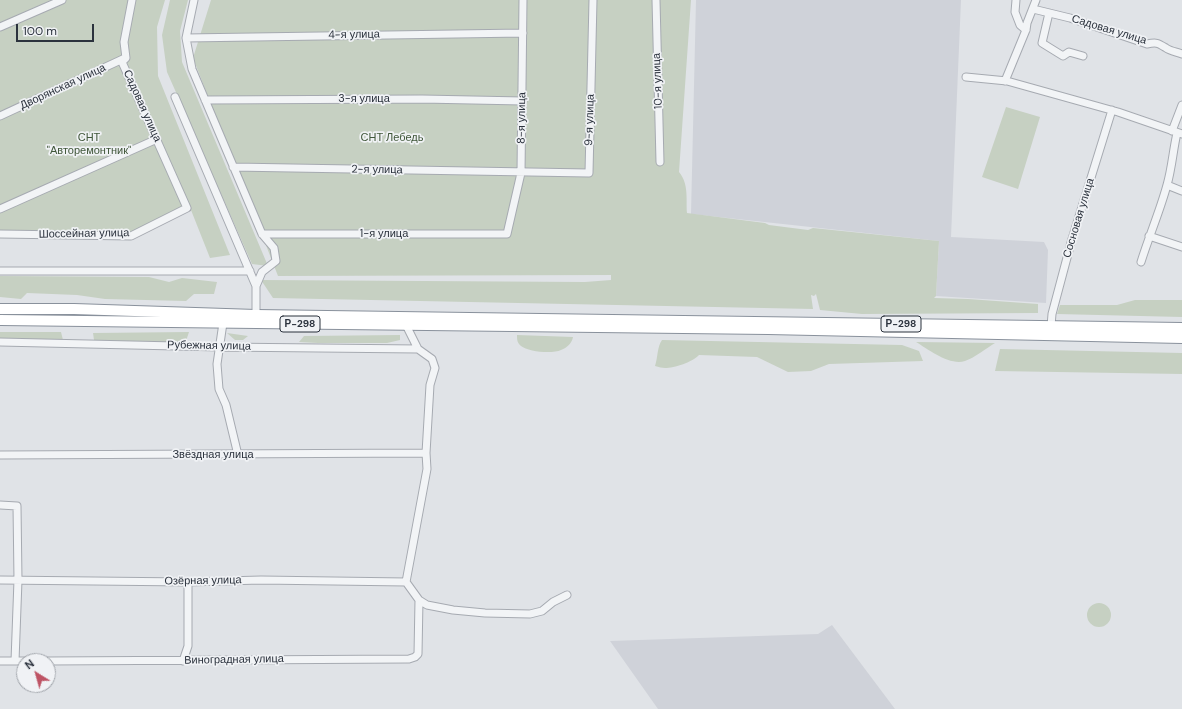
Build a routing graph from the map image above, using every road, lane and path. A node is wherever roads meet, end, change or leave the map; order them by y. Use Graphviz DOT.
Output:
graph roads {
  1 [pos="62,0"];
  2 [pos="132,0"];
  3 [pos="194,0"];
  4 [pos="523,0"];
  5 [pos="594,0"];
  6 [pos="656,0"];
  7 [pos="1016,0"];
  8 [pos="1036,0"];
  9 [pos="1033,8"];
  10 [pos="1049,13"];
  11 [pos="0,27"];
  12 [pos="1026,30"];
  13 [pos="523,33"];
  14 [pos="186,38"];
  15 [pos="1182,54"];
  16 [pos="1084,56"];
  17 [pos="126,58"];
  18 [pos="966,77"];
  19 [pos="1005,81"];
  20 [pos="175,98"];
  21 [pos="205,100"];
  22 [pos="523,101"];
  23 [pos="1182,104"];
  24 [pos="1112,110"];
  25 [pos="0,116"];
  26 [pos="1177,133"];
  27 [pos="157,139"];
  28 [pos="1174,155"];
  29 [pos="1182,158"];
  30 [pos="660,162"];
  31 [pos="234,167"];
  32 [pos="521,173"];
  33 [pos="1167,185"];
  34 [pos="1182,191"];
  35 [pos="187,208"];
  36 [pos="0,209"];
  37 [pos="0,234"];
  38 [pos="262,234"];
  39 [pos="506,234"];
  40 [pos="1150,236"];
  41 [pos="1182,247"];
  42 [pos="1141,262"];
  43 [pos="0,271"];
  44 [pos="250,271"];
  45 [pos="256,286"];
  46 [pos="0,309"];
  47 [pos="256,315"];
  48 [pos="0,320"];
  49 [pos="571,320"];
  50 [pos="681,321"];
  51 [pos="223,323"];
  52 [pos="406,325"];
  53 [pos="507,326"];
  54 [pos="1051,326"];
  55 [pos="618,328"];
  56 [pos="1182,328"];
  57 [pos="1182,338"];
  58 [pos="0,342"];
  59 [pos="220,347"];
  60 [pos="418,349"];
  61 [pos="426,453"];
  62 [pos="0,455"];
  63 [pos="238,455"];
  64 [pos="0,505"];
  65 [pos="0,580"];
  66 [pos="18,580"];
  67 [pos="188,582"];
  68 [pos="406,582"];
  69 [pos="567,595"];
  70 [pos="419,600"];
  71 [pos="0,661"];
  72 [pos="15,661"];
  73 [pos="56,661"];
  74 [pos="183,661"];
  1 -- 11 [label="street"];
  2 -- 17 [label="street, Садовая улица"];
  3 -- 14 [label="street"];
  4 -- 13 [label="street, 8-я улица"];
  5 -- 32 [label="street, 9-я улица"];
  6 -- 30 [label="street, 10-я улица"];
  7 -- 12 [label="street"];
  8 -- 9 [label="street"];
  9 -- 10 [label="street, Садовая улица"];
  9 -- 12 [label="street"];
  10 -- 15 [label="street, Садовая улица"];
  10 -- 16 [label="street"];
  12 -- 19 [label="street"];
  13 -- 14 [label="street, 4-я улица"];
  13 -- 22 [label="street, 8-я улица"];
  14 -- 21 [label="street"];
  17 -- 25 [label="street, Дворянская улица"];
  17 -- 27 [label="street, Садовая улица"];
  18 -- 19 [label="street"];
  19 -- 24 [label="street"];
  20 -- 44 [label="street"];
  21 -- 22 [label="street, 3-я улица"];
  21 -- 31 [label="street"];
  22 -- 32 [label="street, 8-я улица"];
  23 -- 26 [label="street"];
  24 -- 26 [label="street"];
  24 -- 54 [label="street, Сосновая улица"];
  26 -- 28 [label="street"];
  27 -- 35 [label="street, Садовая улица"];
  27 -- 36 [label="street"];
  28 -- 29 [label="street"];
  28 -- 33 [label="street"];
  31 -- 32 [label="street, 2-я улица"];
  31 -- 38 [label="street"];
  32 -- 39 [label="street, 8-я улица"];
  33 -- 34 [label="street"];
  33 -- 40 [label="street"];
  35 -- 37 [label="street, Шоссейная улица"];
  38 -- 39 [label="street, 1-я улица"];
  38 -- 45 [label="street"];
  40 -- 41 [label="street"];
  40 -- 42 [label="street"];
  43 -- 44 [label="street"];
  44 -- 45 [label="street"];
  45 -- 47 [label="street"];
  46 -- 47 [label="highway, Р-298"];
  47 -- 49 [label="highway, Р-298"];
  48 -- 51 [label="highway, Р-298"];
  49 -- 50 [label="highway, Р-298"];
  49 -- 53 [label="highway"];
  50 -- 54 [label="highway, Р-298"];
  50 -- 55 [label="highway"];
  51 -- 52 [label="highway, Р-298"];
  51 -- 59 [label="street"];
  52 -- 53 [label="highway, Р-298"];
  52 -- 60 [label="street"];
  53 -- 55 [label="highway, Р-298"];
  54 -- 56 [label="highway, Р-298"];
  55 -- 57 [label="highway, Р-298"];
  58 -- 59 [label="street, Рубежная улица"];
  59 -- 60 [label="street, Рубежная улица"];
  59 -- 63 [label="street"];
  60 -- 61 [label="street"];
  61 -- 63 [label="street, Звёздная улица"];
  61 -- 68 [label="street"];
  62 -- 63 [label="street, Звёздная улица"];
  64 -- 66 [label="street"];
  65 -- 66 [label="street, Озёрная улица"];
  66 -- 67 [label="street, Озёрная улица"];
  66 -- 72 [label="street"];
  67 -- 68 [label="street, Озёрная улица"];
  67 -- 74 [label="street"];
  68 -- 70 [label="street"];
  69 -- 70 [label="street"];
  70 -- 74 [label="street, Виноградная улица"];
  71 -- 72 [label="street"];
  73 -- 74 [label="street, Виноградная улица"];
}
